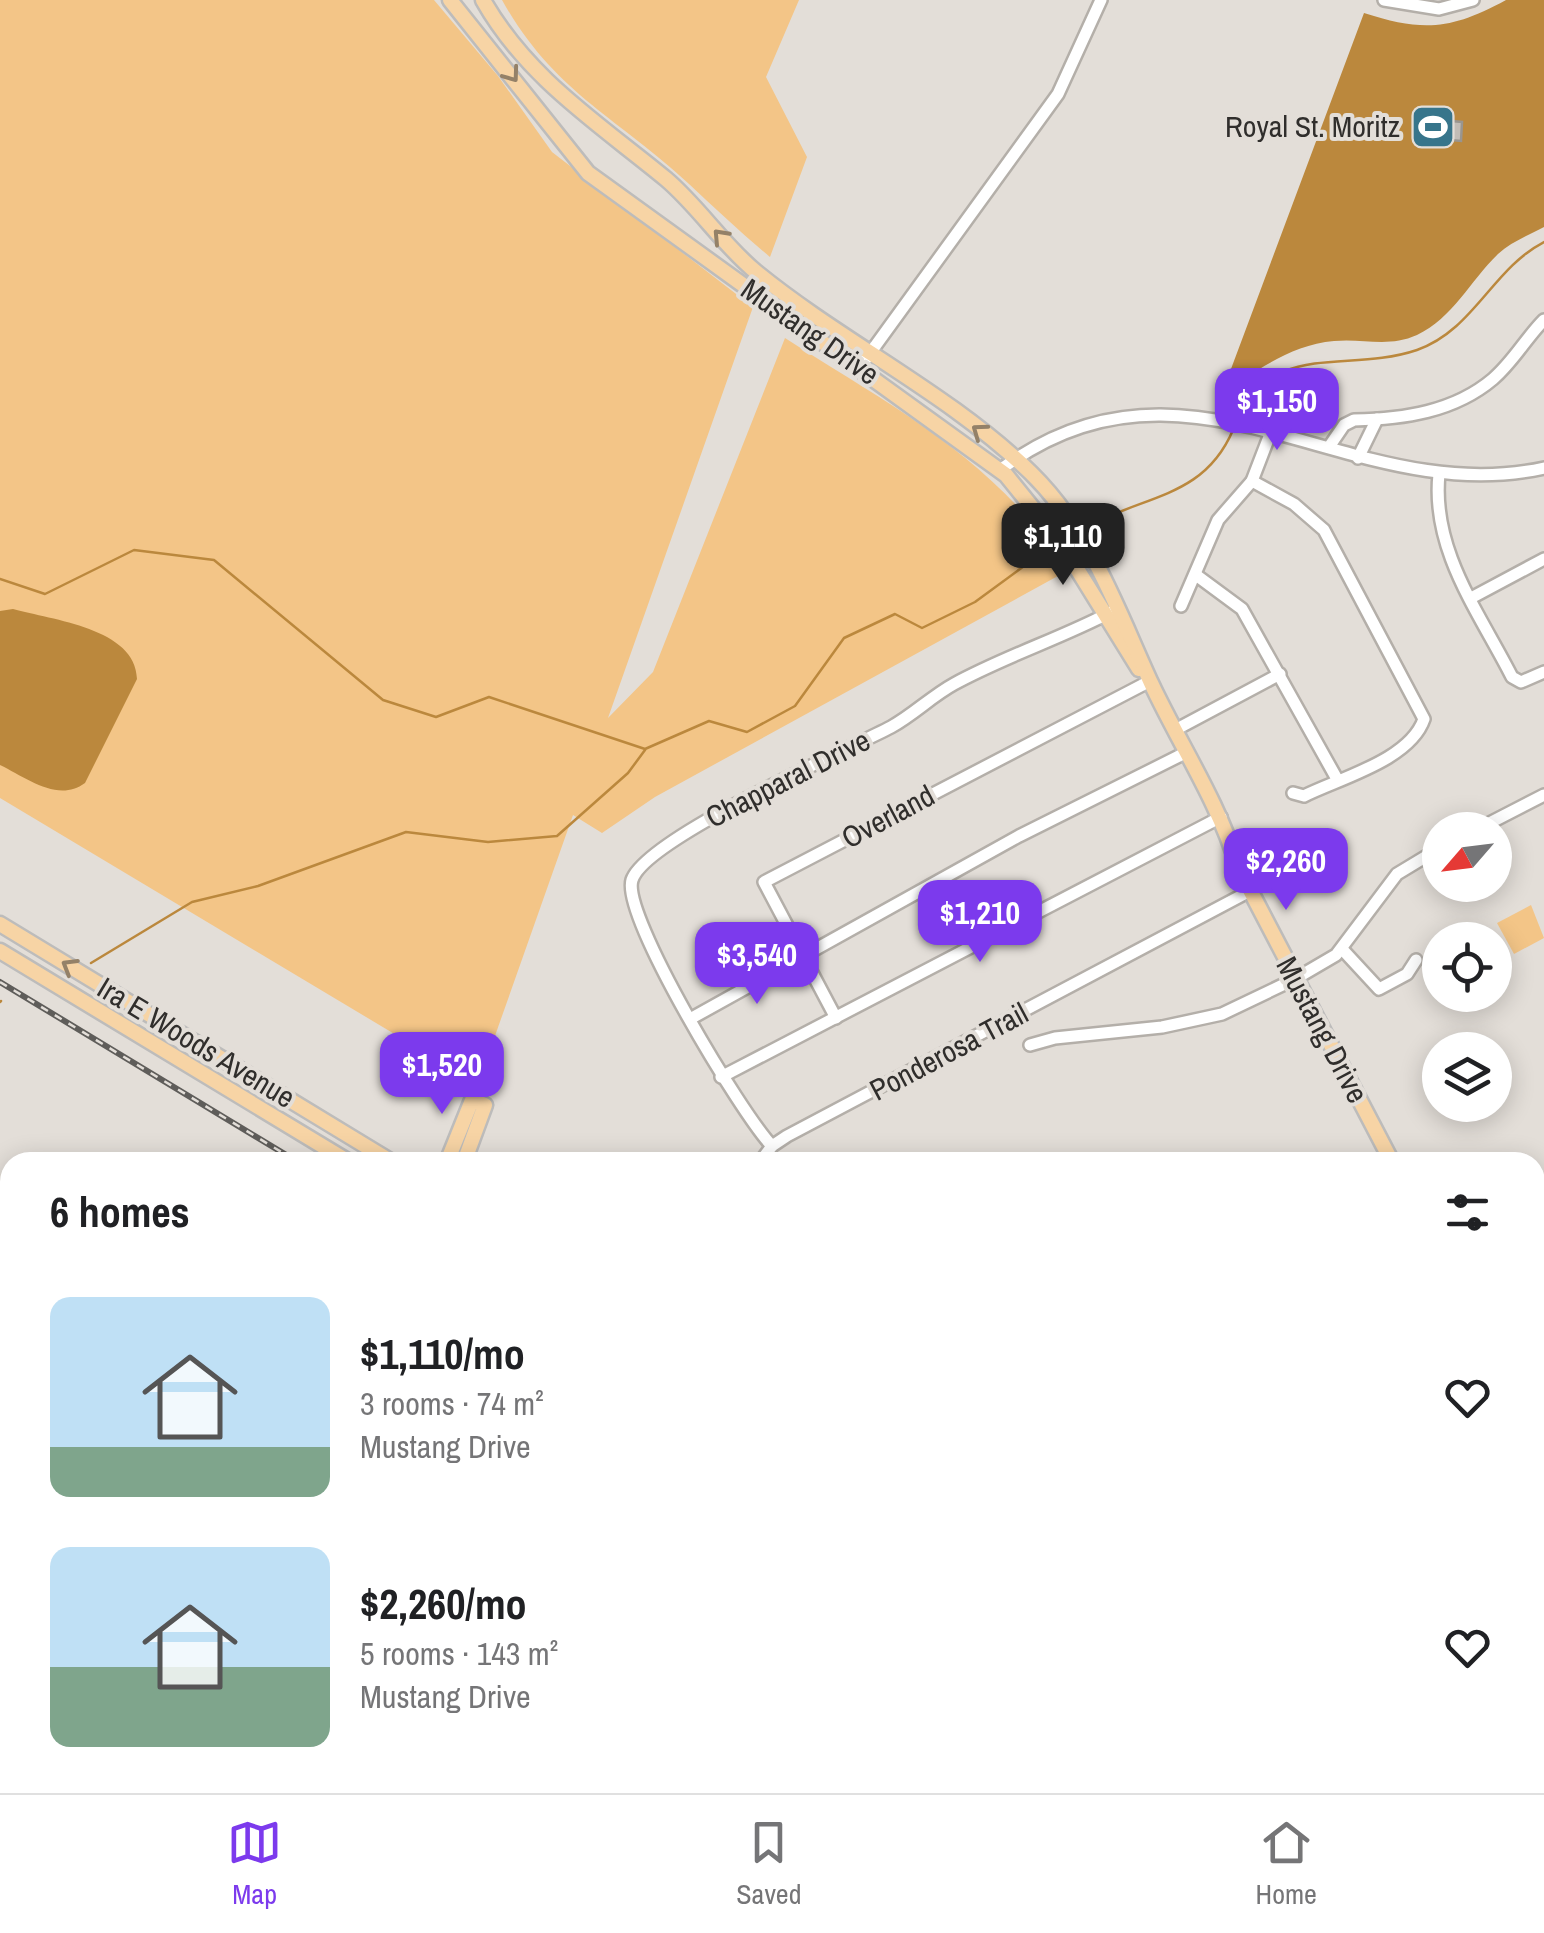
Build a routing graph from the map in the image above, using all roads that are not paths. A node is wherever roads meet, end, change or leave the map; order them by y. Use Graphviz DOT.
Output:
graph roads {
  1 [pos="450,0"];
  2 [pos="483,0"];
  3 [pos="1101,0"];
  4 [pos="1384,0"];
  5 [pos="1473,0"];
  6 [pos="1544,320"];
  7 [pos="871,354"];
  8 [pos="860,367"];
  9 [pos="1377,420"];
  10 [pos="1272,430"];
  11 [pos="1329,446"];
  12 [pos="1358,458"];
  13 [pos="1014,459"];
  14 [pos="1544,468"];
  15 [pos="1000,470"];
  16 [pos="1439,474"];
  17 [pos="1252,480"];
  18 [pos="1544,559"];
  19 [pos="1196,575"];
  20 [pos="1471,598"];
  21 [pos="1181,606"];
  22 [pos="1112,611"];
  23 [pos="1544,672"];
  24 [pos="1280,674"];
  25 [pos="1150,680"];
  26 [pos="1176,730"];
  27 [pos="1187,752"];
  28 [pos="1337,780"];
  29 [pos="1293,793"];
  30 [pos="1544,795"];
  31 [pos="1511,812"];
  32 [pos="1221,817"];
  33 [pos="1422,864"];
  34 [pos="1250,892"];
  35 [pos="0,924"];
  36 [pos="1342,949"];
  37 [pos="0,951"];
  38 [pos="806,958"];
  39 [pos="1416,960"];
  40 [pos="1296,979"];
  41 [pos="836,1018"];
  42 [pos="690,1019"];
  43 [pos="190,1040"];
  44 [pos="1030,1045"];
  45 [pos="166,1052"];
  46 [pos="721,1077"];
  47 [pos="772,1146"];
  48 [pos="332,1152"];
  49 [pos="375,1152"];
  50 [pos="452,1152"];
  51 [pos="466,1152"];
  52 [pos="768,1152"];
  53 [pos="1387,1152"];
  1 -- 8 [label="main road, Mustang Drive, one-way"];
  7 -- 2 [label="main road, Mustang Drive, one-way"];
  3 -- 7 [label="street"];
  4 -- 5 [label="street"];
  6 -- 9 [label="street"];
  7 -- 8 [label="street"];
  13 -- 7 [label="main road, Mustang Drive, one-way"];
  8 -- 15 [label="main road, Mustang Drive"];
  9 -- 11 [label="street"];
  9 -- 12 [label="street"];
  10 -- 11 [label="street"];
  10 -- 13 [label="street"];
  10 -- 17 [label="street"];
  11 -- 12 [label="street"];
  12 -- 16 [label="street"];
  13 -- 15 [label="street"];
  13 -- 22 [label="main road, Mustang Drive"];
  14 -- 16 [label="street"];
  15 -- 22 [label="main road, Mustang Drive"];
  16 -- 20 [label="street"];
  17 -- 19 [label="street"];
  17 -- 28 [label="street"];
  18 -- 20 [label="street"];
  19 -- 21 [label="street"];
  19 -- 24 [label="street"];
  20 -- 23 [label="street"];
  22 -- 25 [label="main road, Mustang Drive"];
  22 -- 42 [label="street, Chapparal Drive"];
  24 -- 26 [label="street"];
  24 -- 28 [label="street"];
  25 -- 26 [label="main road, Mustang Drive"];
  25 -- 38 [label="street, Overland"];
  26 -- 27 [label="main road, Mustang Drive"];
  27 -- 32 [label="main road, Mustang Drive"];
  27 -- 38 [label="street"];
  28 -- 29 [label="street"];
  30 -- 31 [label="street"];
  32 -- 34 [label="main road, Mustang Drive"];
  32 -- 41 [label="street"];
  33 -- 36 [label="street"];
  34 -- 40 [label="main road, Mustang Drive"];
  34 -- 47 [label="street, Ponderosa Trail"];
  43 -- 35 [label="main road, Ira E Woods Avenue, one-way"];
  36 -- 39 [label="street"];
  36 -- 40 [label="street"];
  37 -- 45 [label="main road, Ira E Woods Avenue"];
  38 -- 41 [label="street, Overland"];
  38 -- 42 [label="street"];
  40 -- 44 [label="street"];
  40 -- 53 [label="main road, Mustang Drive"];
  41 -- 46 [label="street"];
  42 -- 46 [label="street, Chapparal Drive"];
  43 -- 45 [label="main road"];
  43 -- 49 [label="main road, Ira E Woods Avenue"];
  45 -- 48 [label="main road, Ira E Woods Avenue"];
  46 -- 47 [label="street, Chapparal Drive"];
  47 -- 52 [label="street, Ponderosa Trail"];
  50 -- 51 [label="main road"];
}
